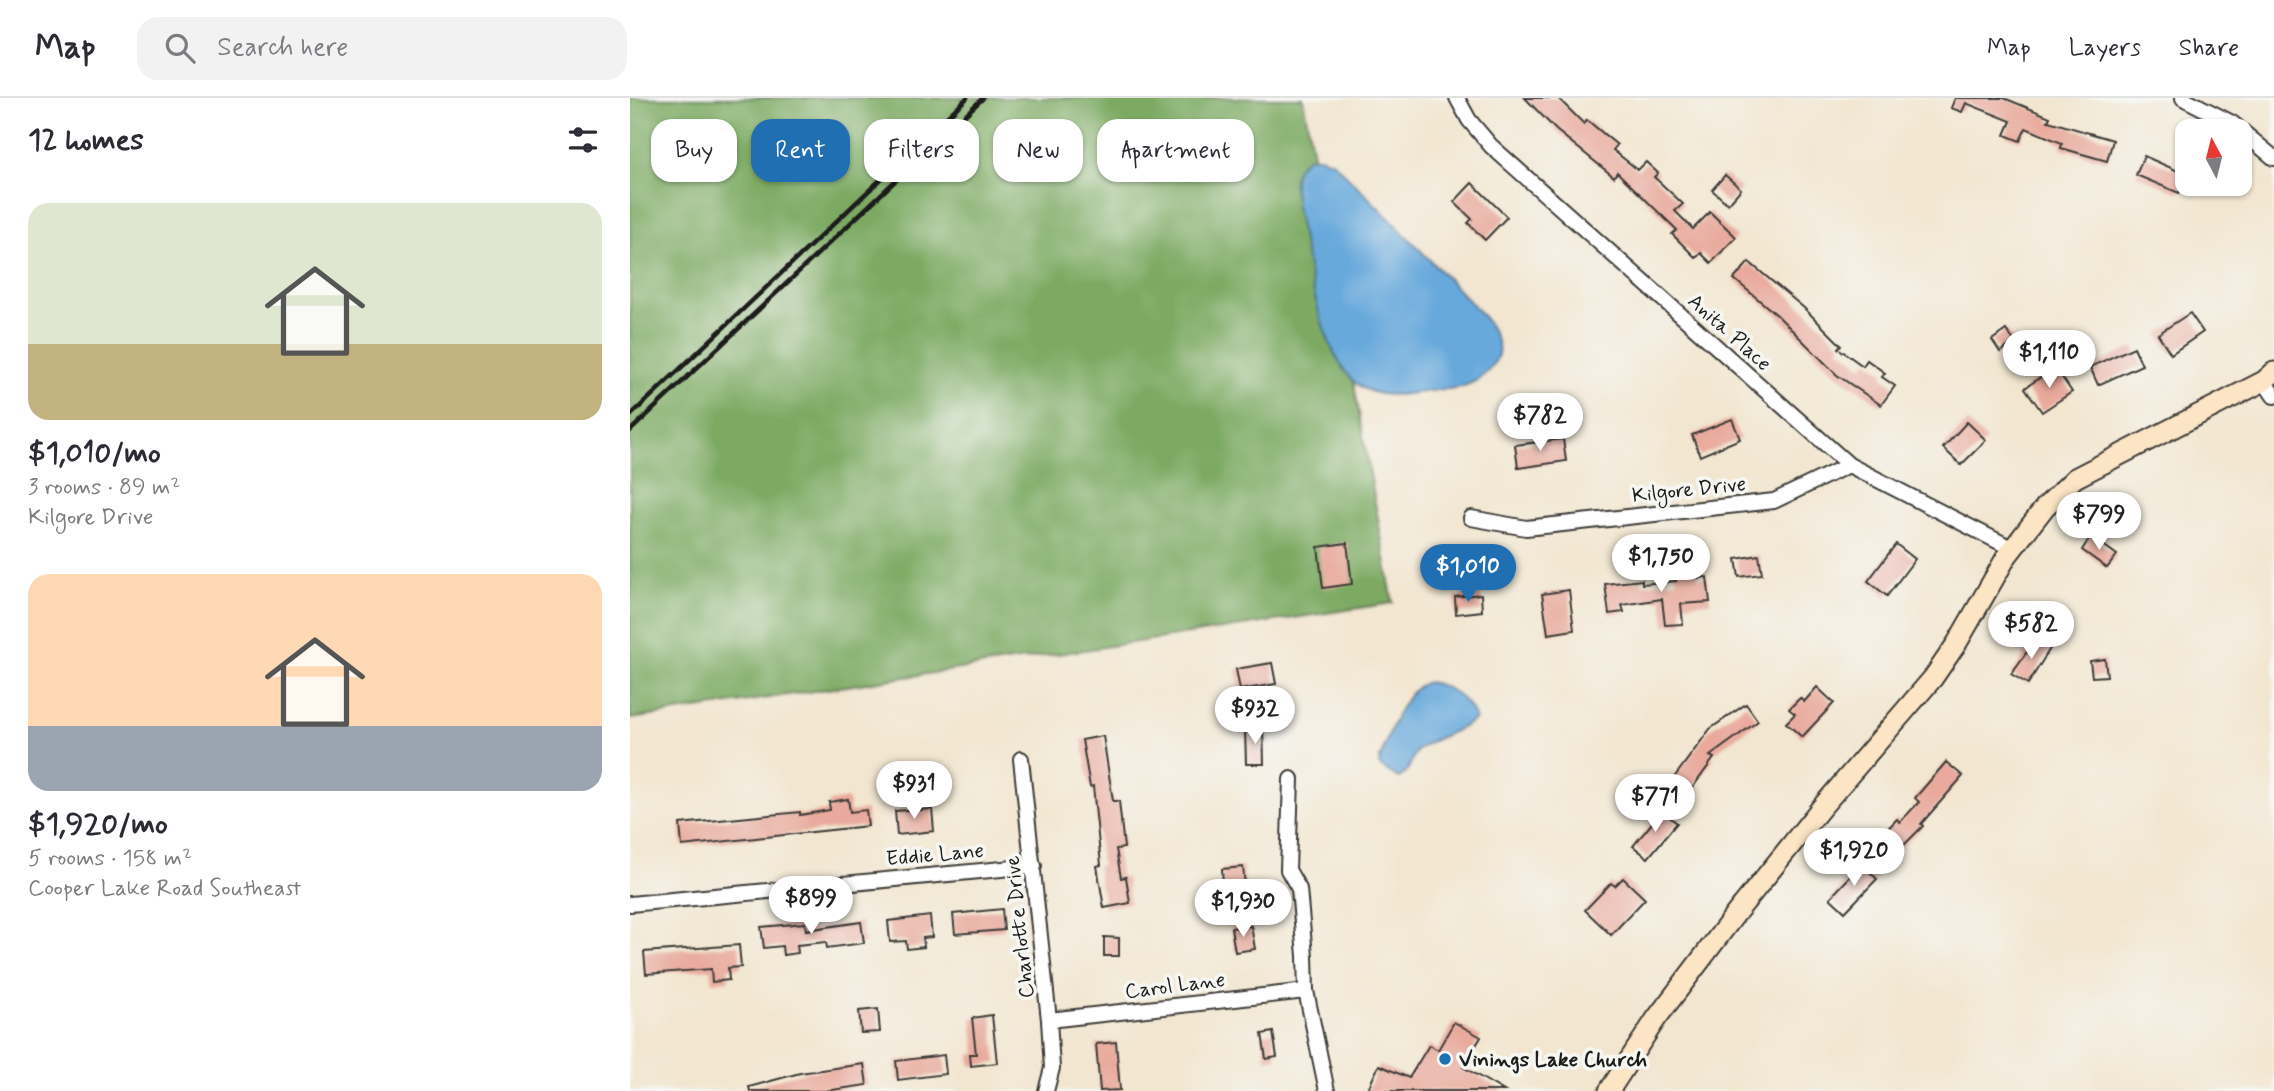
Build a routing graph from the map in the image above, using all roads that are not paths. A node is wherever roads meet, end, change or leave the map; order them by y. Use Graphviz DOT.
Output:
graph roads {
  1 [pos="1457,98"];
  2 [pos="2183,98"];
  3 [pos="2274,158"];
  4 [pos="2271,383"];
  5 [pos="1849,465"];
  6 [pos="1471,518"];
  7 [pos="2013,549"];
  8 [pos="1021,759"];
  9 [pos="1291,779"];
  10 [pos="1034,866"];
  11 [pos="630,904"];
  12 [pos="1306,991"];
  13 [pos="1049,1020"];
  14 [pos="1046,1091"];
  15 [pos="1327,1091"];
  16 [pos="1609,1091"];
  1 -- 5 [label="street, Anita Place"];
  2 -- 3 [label="street"];
  4 -- 7 [label="street"];
  5 -- 6 [label="street, Kilgore Drive"];
  5 -- 7 [label="street, Anita Place"];
  7 -- 16 [label="street"];
  8 -- 10 [label="street, Charlotte Drive"];
  9 -- 12 [label="street"];
  10 -- 11 [label="street, Eddie Lane"];
  10 -- 13 [label="street, Charlotte Drive"];
  12 -- 13 [label="street, Carol Lane"];
  12 -- 15 [label="street"];
  13 -- 14 [label="street, Charlotte Drive"];
}
